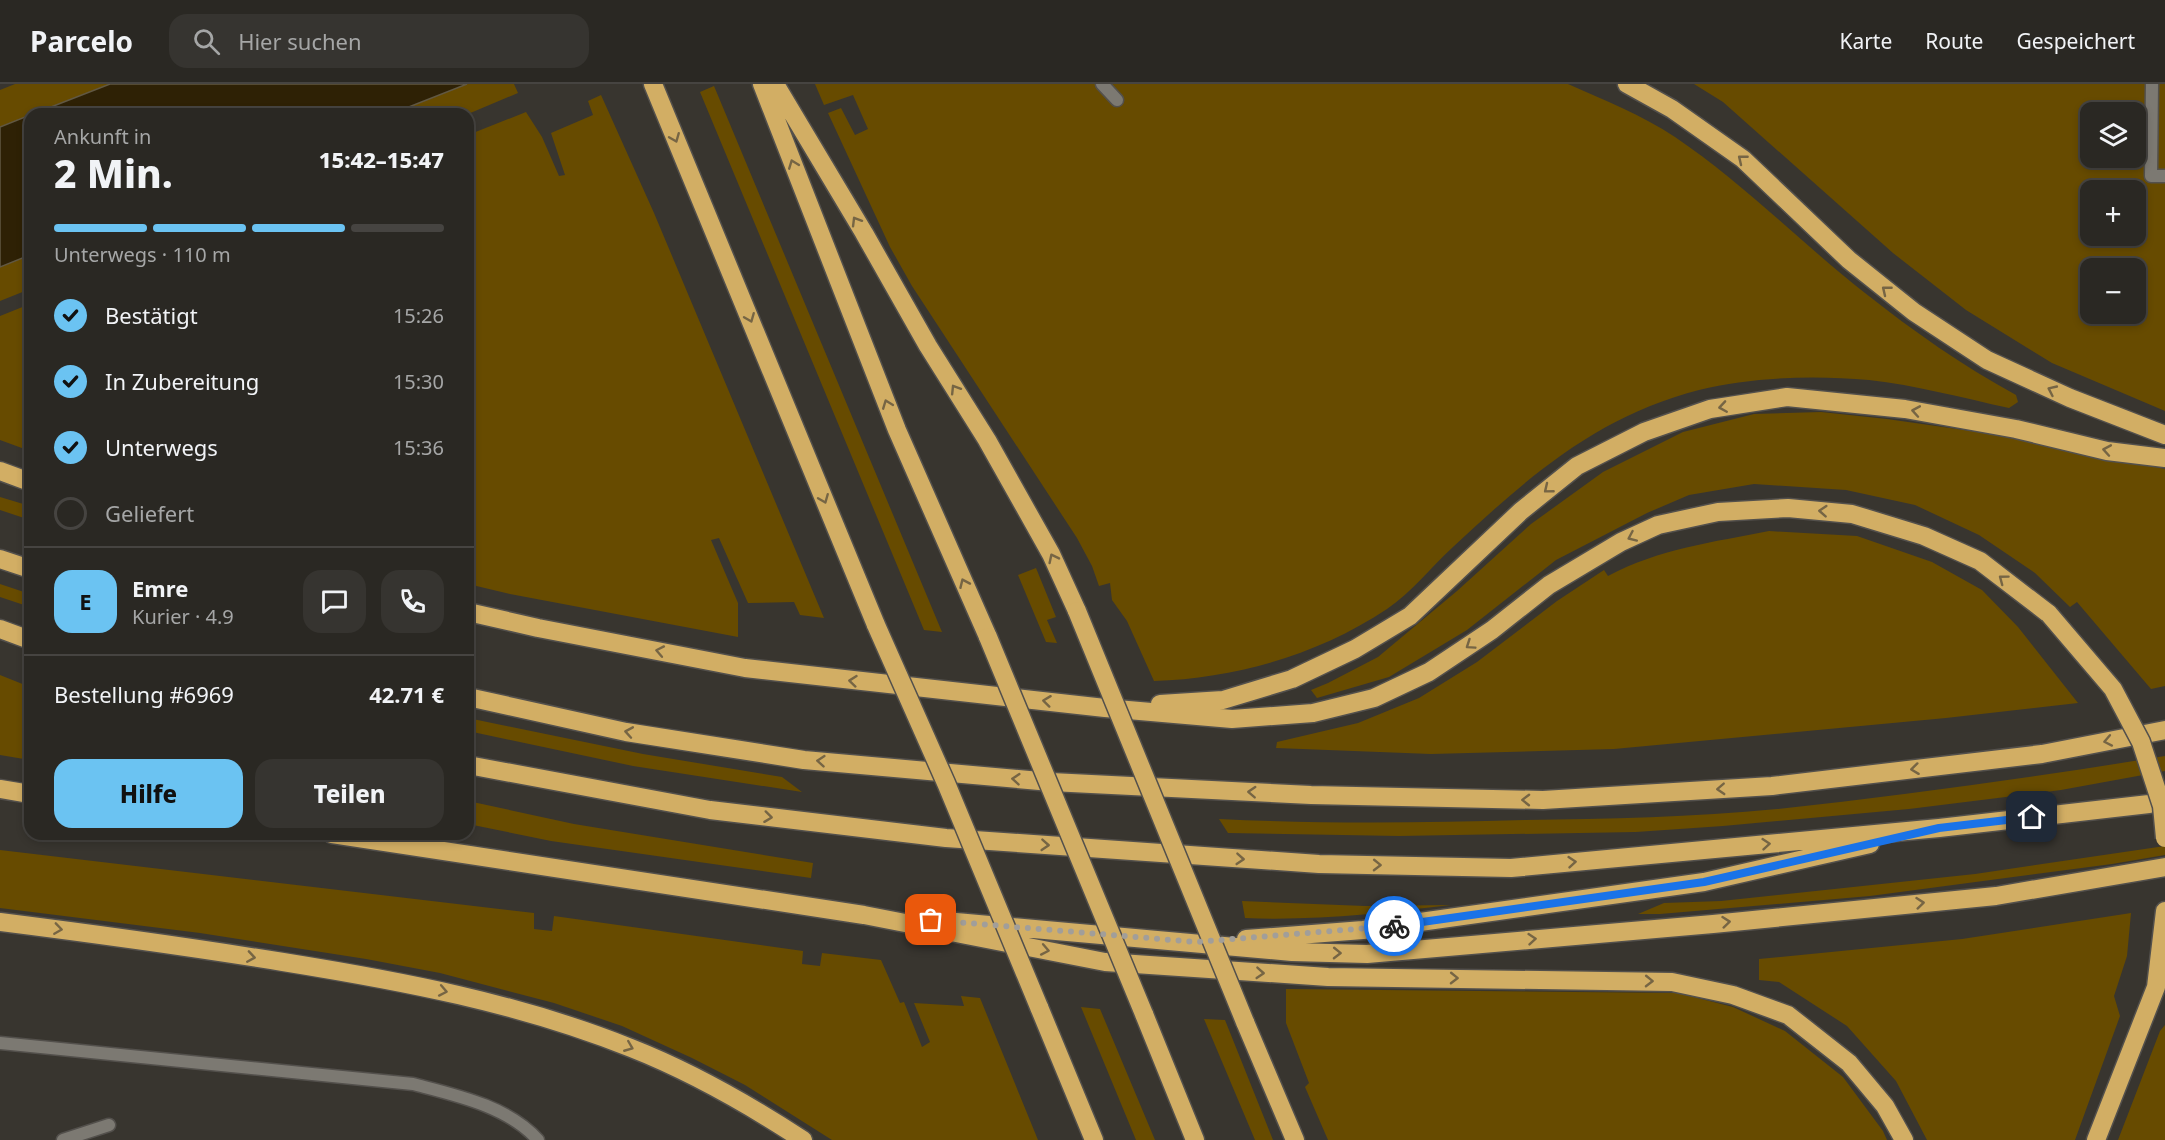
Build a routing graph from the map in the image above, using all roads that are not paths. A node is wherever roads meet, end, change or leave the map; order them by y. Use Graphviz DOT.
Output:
graph roads {
  1 [pos="653,84"];
  2 [pos="762,84"];
  3 [pos="775,84"];
  4 [pos="1102,84"];
  5 [pos="1627,84"];
  6 [pos="2152,84"];
  7 [pos="1117,100"];
  8 [pos="2165,176"];
  9 [pos="2165,435"];
  10 [pos="2165,458"];
  11 [pos="0,471"];
  12 [pos="24,480"];
  13 [pos="0,559"];
  14 [pos="24,567"];
  15 [pos="474,613"];
  16 [pos="0,629"];
  17 [pos="24,638"];
  18 [pos="474,698"];
  19 [pos="1105,708"];
  20 [pos="2165,730"];
  21 [pos="474,766"];
  22 [pos="0,789"];
  23 [pos="24,794"];
  24 [pos="0,795"];
  25 [pos="24,795"];
  26 [pos="2165,800"];
  27 [pos="1939,828"];
  28 [pos="2165,838"];
  29 [pos="371,840"];
  30 [pos="2165,867"];
  31 [pos="2165,911"];
  32 [pos="864,915"];
  33 [pos="0,922"];
  34 [pos="1196,942"];
  35 [pos="0,1043"];
  36 [pos="774,1122"];
  37 [pos="109,1125"];
  38 [pos="63,1140"];
  39 [pos="538,1140"];
  40 [pos="784,1140"];
  41 [pos="803,1140"];
  42 [pos="1094,1140"];
  43 [pos="1195,1140"];
  44 [pos="1295,1140"];
  45 [pos="1904,1140"];
  46 [pos="2096,1140"];
  1 -- 42 [label="highway, one-way, bridge"];
  43 -- 2 [label="highway, one-way, bridge"];
  44 -- 3 [label="highway, one-way, bridge"];
  4 -- 7 [label="street"];
  9 -- 5 [label="highway, one-way"];
  6 -- 8 [label="street"];
  10 -- 19 [label="highway, one-way"];
  11 -- 12 [label="highway"];
  13 -- 14 [label="highway"];
  19 -- 15 [label="highway, one-way"];
  16 -- 17 [label="highway"];
  20 -- 18 [label="highway, one-way"];
  28 -- 19 [label="highway, one-way, bridge"];
  21 -- 27 [label="highway, one-way"];
  22 -- 23 [label="highway"];
  24 -- 25 [label="highway"];
  26 -- 27 [label="highway"];
  27 -- 34 [label="highway"];
  29 -- 32 [label="highway"];
  34 -- 30 [label="highway, one-way"];
  31 -- 46 [label="highway"];
  32 -- 34 [label="highway"];
  32 -- 45 [label="highway, one-way"];
  33 -- 36 [label="highway, one-way"];
  35 -- 39 [label="street"];
  36 -- 40 [label="street"];
  36 -- 41 [label="highway"];
  37 -- 38 [label="street"];
}
